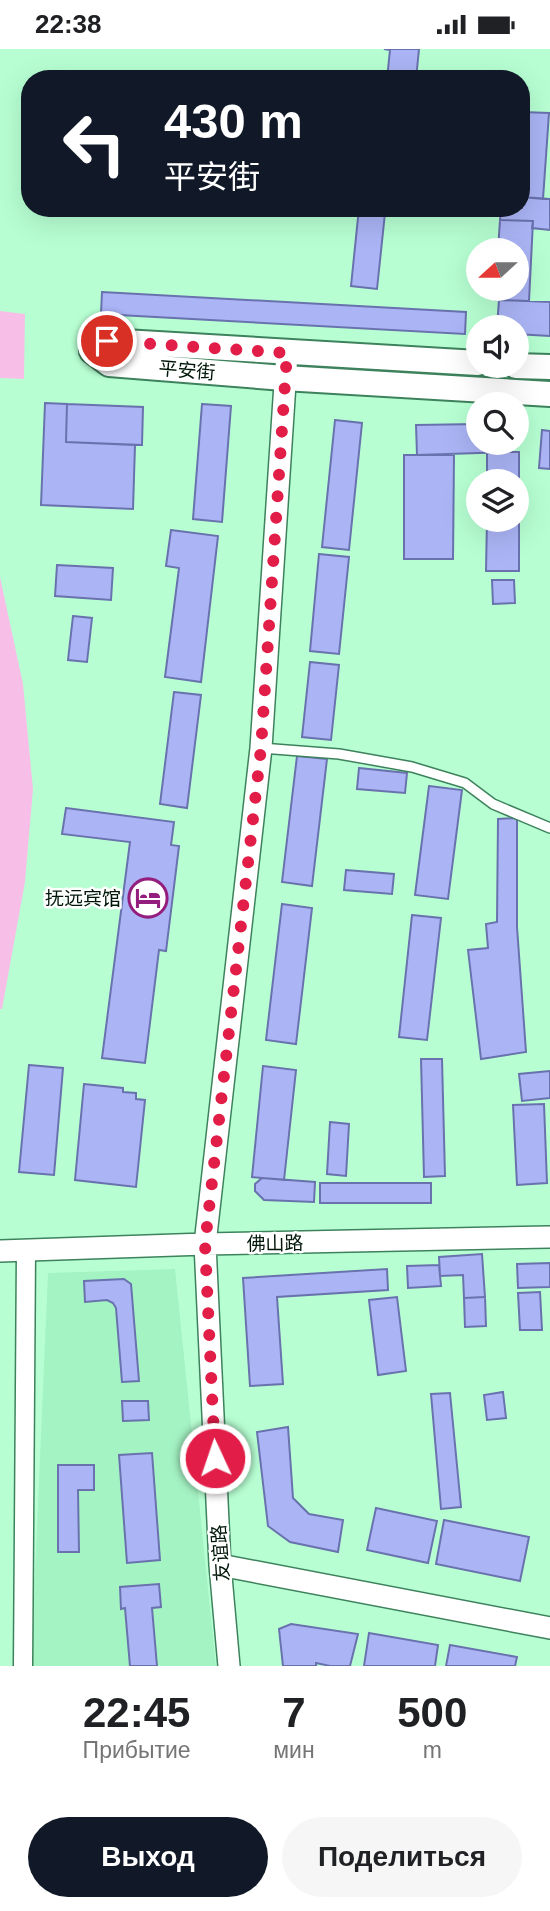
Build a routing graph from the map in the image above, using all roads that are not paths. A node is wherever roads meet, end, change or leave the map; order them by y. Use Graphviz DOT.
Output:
graph roads {
  1 [pos="287,353"];
  2 [pos="466,362"];
  3 [pos="529,366"];
  4 [pos="550,367"];
  5 [pos="284,378"];
  6 [pos="550,394"];
  7 [pos="261,748"];
  8 [pos="550,828"];
  9 [pos="550,1237"];
  10 [pos="205,1244"];
  11 [pos="0,1251"];
  12 [pos="26,1251"];
  13 [pos="220,1565"];
  14 [pos="550,1628"];
  15 [pos="23,1666"];
  16 [pos="229,1666"];
  1 -- 2 [label="main road, 平安街"];
  1 -- 5 [label="street, 友谊路"];
  1 -- 5 [label="main road, 平安街"];
  3 -- 4 [label="main road"];
  5 -- 6 [label="main road, 平安街"];
  5 -- 7 [label="street, 友谊路"];
  7 -- 8 [label="lane"];
  7 -- 10 [label="street, 友谊路"];
  9 -- 10 [label="street, 佛山路"];
  10 -- 12 [label="street, 佛山路"];
  10 -- 13 [label="street, 友谊路"];
  11 -- 12 [label="street, 佛山路"];
  12 -- 15 [label="street"];
  13 -- 14 [label="street"];
  13 -- 16 [label="street, 友谊路"];
}
